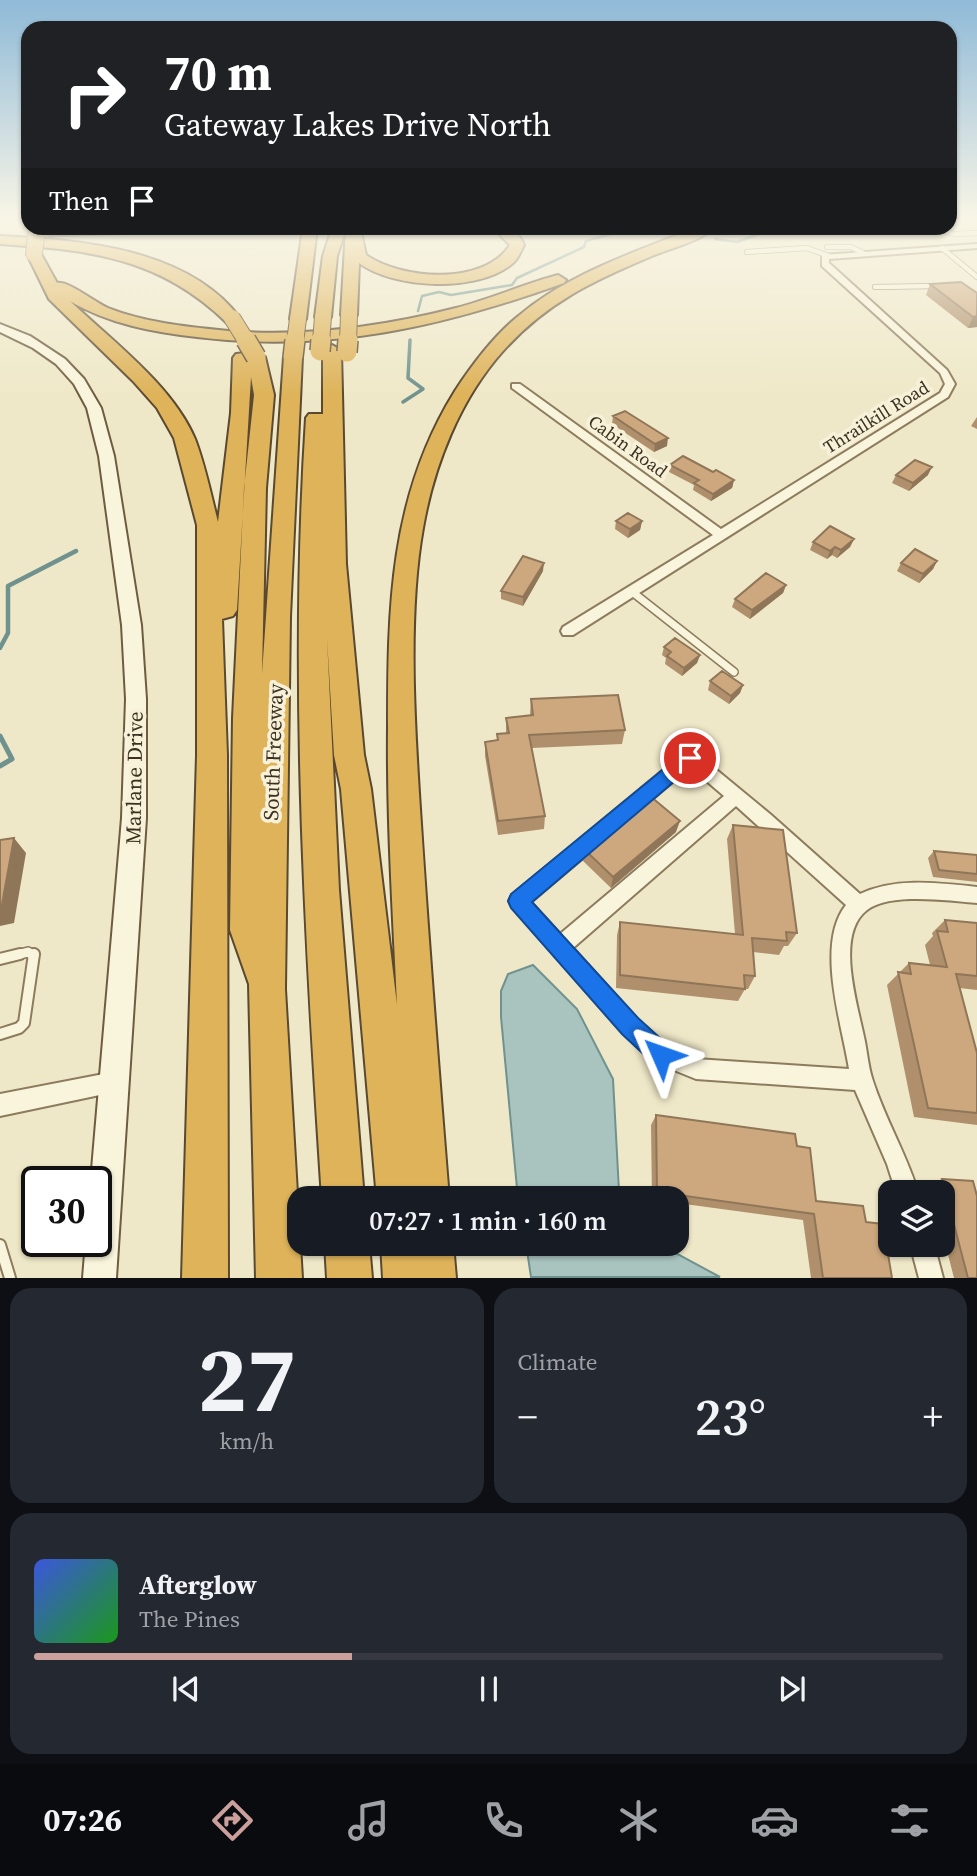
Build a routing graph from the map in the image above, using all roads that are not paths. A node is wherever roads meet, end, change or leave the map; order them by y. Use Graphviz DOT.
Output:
graph roads {
  1 [pos="45,276"];
  2 [pos="52,276"];
  3 [pos="174,276"];
  4 [pos="299,276"];
  5 [pos="332,276"];
  6 [pos="344,276"];
  7 [pos="397,276"];
  8 [pos="453,276"];
  9 [pos="570,276"];
  10 [pos="593,276"];
  11 [pos="838,276"];
  12 [pos="875,286"];
  13 [pos="949,288"];
  14 [pos="336,316"];
  15 [pos="232,318"];
  16 [pos="0,328"];
  17 [pos="323,353"];
  18 [pos="249,358"];
  19 [pos="516,386"];
  20 [pos="720,534"];
  21 [pos="631,591"];
  22 [pos="568,631"];
  23 [pos="734,672"];
  24 [pos="212,755"];
  25 [pos="735,797"];
  26 [pos="977,895"];
  27 [pos="859,905"];
  28 [pos="561,947"];
  29 [pos="0,959"];
  30 [pos="267,989"];
  31 [pos="0,1034"];
  32 [pos="861,1080"];
  33 [pos="114,1082"];
  34 [pos="0,1105"];
  35 [pos="902,1180"];
  36 [pos="342,1186"];
  37 [pos="397,1186"];
  38 [pos="427,1186"];
  39 [pos="0,1245"];
  40 [pos="348,1256"];
  41 [pos="403,1256"];
  42 [pos="432,1256"];
  43 [pos="925,1257"];
  44 [pos="10,1278"];
  45 [pos="100,1278"];
  46 [pos="205,1278"];
  47 [pos="279,1278"];
  48 [pos="350,1278"];
  49 [pos="406,1278"];
  50 [pos="433,1278"];
  51 [pos="931,1278"];
  1 -- 24 [label="highway"];
  2 -- 9 [label="highway"];
  3 -- 15 [label="highway"];
  4 -- 17 [label="highway, bridge"];
  5 -- 14 [label="highway, South Freeway"];
  6 -- 14 [label="highway"];
  7 -- 8 [label="highway"];
  10 -- 38 [label="highway"];
  11 -- 20 [label="street, Thrailkill Road"];
  12 -- 13 [label="lane"];
  14 -- 17 [label="highway, South Freeway, bridge"];
  14 -- 17 [label="highway, bridge"];
  15 -- 18 [label="highway"];
  16 -- 33 [label="street, Marlane Drive"];
  17 -- 30 [label="highway, South Freeway"];
  17 -- 36 [label="highway, South Freeway"];
  17 -- 37 [label="highway"];
  18 -- 24 [label="highway"];
  18 -- 30 [label="highway"];
  19 -- 20 [label="street, Cabin Road"];
  20 -- 21 [label="street, Thrailkill Road"];
  21 -- 22 [label="street, Thrailkill Road"];
  21 -- 23 [label="lane"];
  24 -- 46 [label="highway"];
  25 -- 27 [label="street"];
  25 -- 28 [label="street"];
  25 -- 28 [label="street"];
  26 -- 27 [label="street"];
  27 -- 32 [label="street"];
  28 -- 32 [label="street"];
  29 -- 31 [label="lane"];
  30 -- 47 [label="highway, South Freeway"];
  32 -- 35 [label="street"];
  33 -- 34 [label="street"];
  33 -- 45 [label="street, Marlane Drive"];
  39 -- 44 [label="lane"];
  40 -- 48 [label="highway"];
  41 -- 49 [label="highway"];
  42 -- 50 [label="highway"];
  43 -- 51 [label="street"];
}
